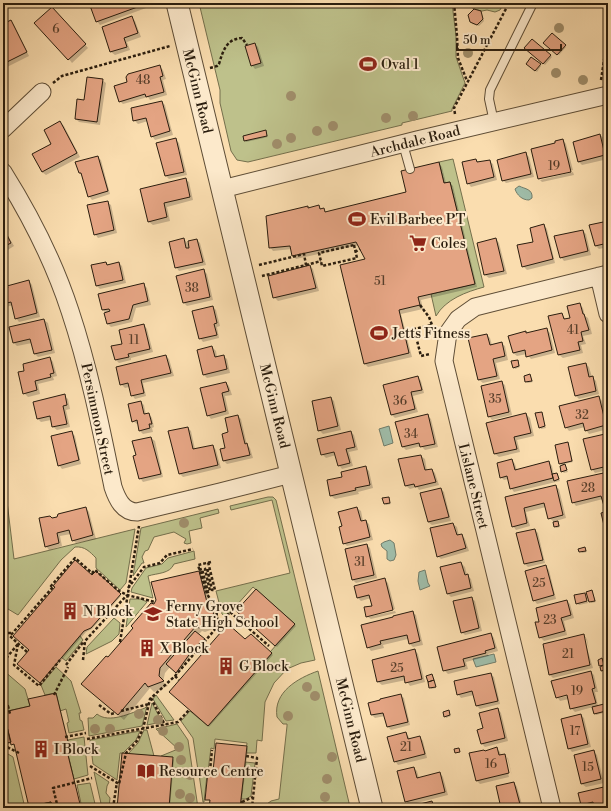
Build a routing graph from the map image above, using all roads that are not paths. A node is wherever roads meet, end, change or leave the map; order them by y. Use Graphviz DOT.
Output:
graph roads {
  1 [pos="177,3"];
  2 [pos="533,3"];
  3 [pos="604,87"];
  4 [pos="42,92"];
  5 [pos="494,122"];
  6 [pos="3,129"];
  7 [pos="403,144"];
  8 [pos="410,170"];
  9 [pos="3,172"];
  10 [pos="222,189"];
  11 [pos="604,275"];
  12 [pos="608,314"];
  13 [pos="291,474"];
  14 [pos="372,808"];
  15 [pos="552,808"];
  1 -- 10 [label="street, McGinn Road"];
  2 -- 5 [label="lane"];
  3 -- 5 [label="street, Archdale Road"];
  4 -- 6 [label="street"];
  5 -- 7 [label="street, Archdale Road"];
  7 -- 8 [label="lane"];
  7 -- 10 [label="street, Archdale Road"];
  9 -- 13 [label="street, Persimmon Street"];
  10 -- 13 [label="street, McGinn Road"];
  11 -- 12 [label="street"];
  11 -- 15 [label="street, Lislane Street"];
  13 -- 14 [label="street, McGinn Road"];
}
